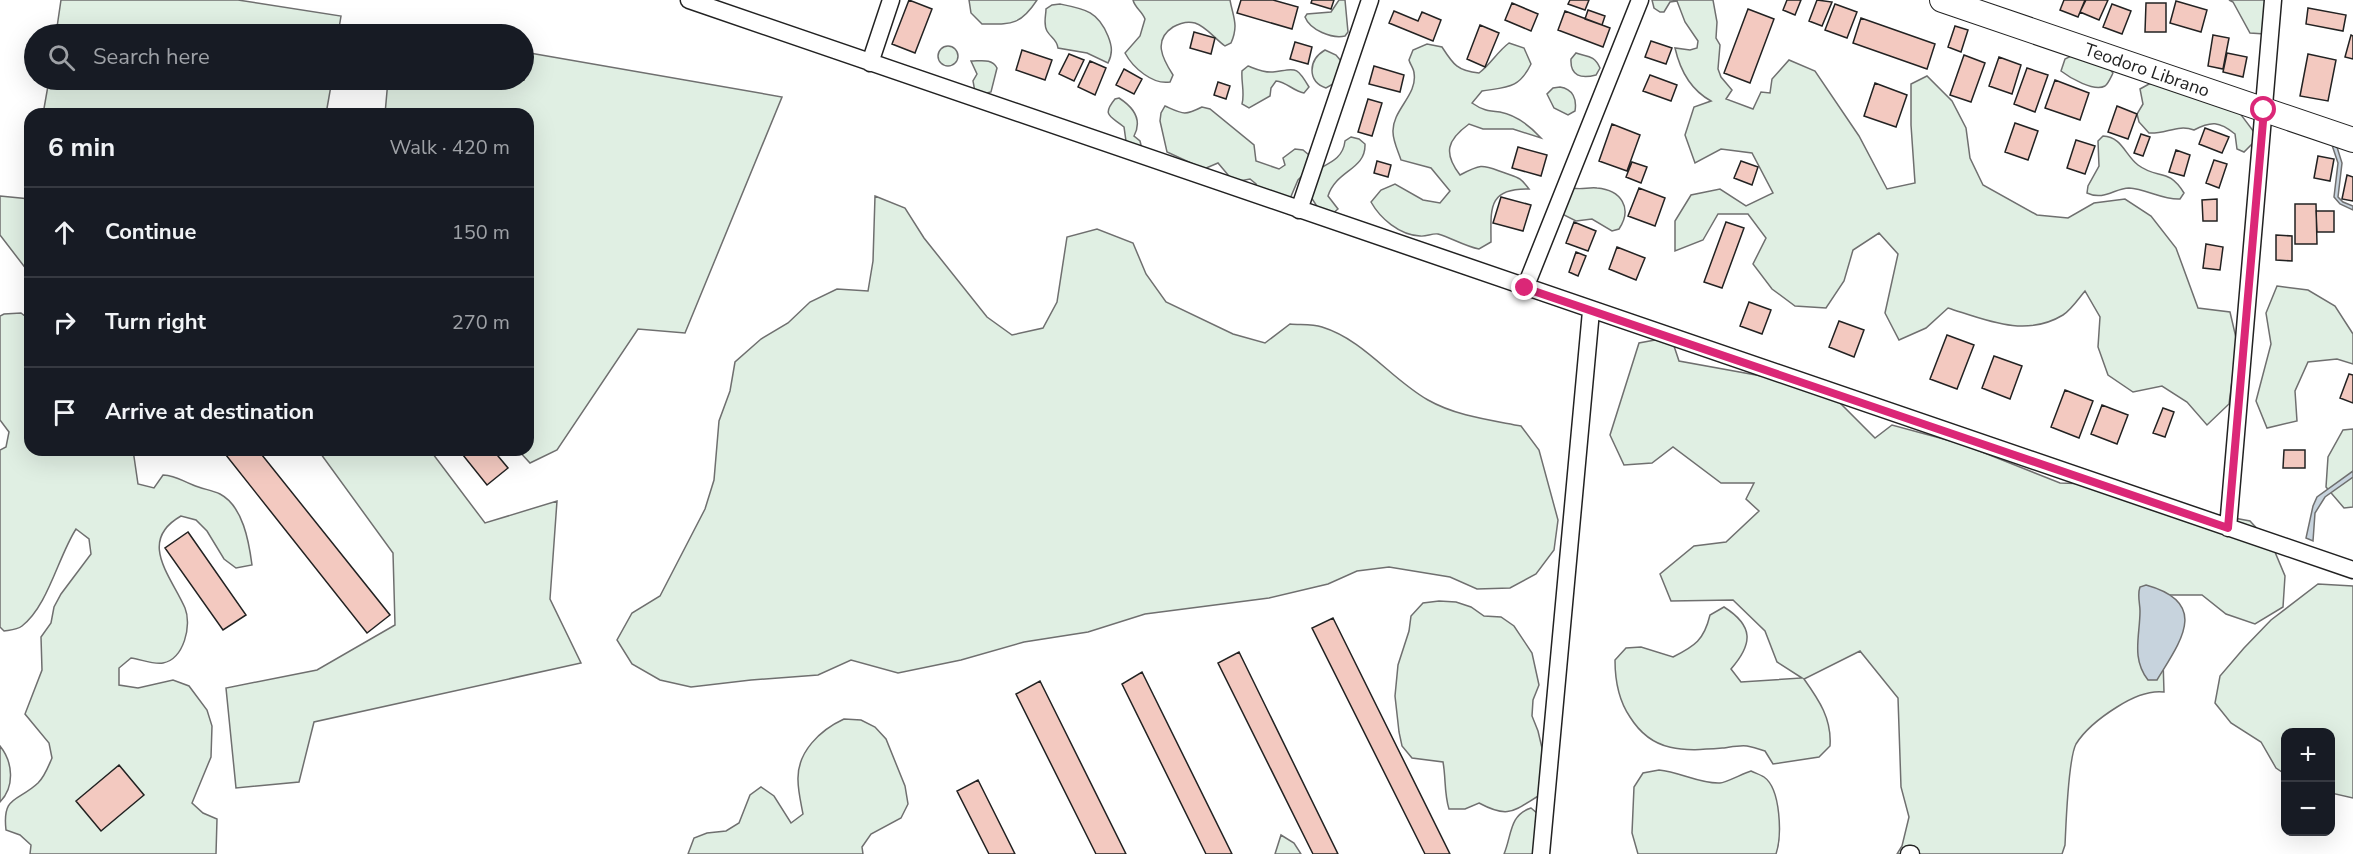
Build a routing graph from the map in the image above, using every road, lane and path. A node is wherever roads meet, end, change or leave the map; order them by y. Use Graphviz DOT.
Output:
graph roads {
  1 [pos="689,0"];
  2 [pos="891,0"];
  3 [pos="1370,0"];
  4 [pos="1640,0"];
  5 [pos="1942,0"];
  6 [pos="2273,0"];
  7 [pos="870,63"];
  8 [pos="2264,110"];
  9 [pos="2353,140"];
  10 [pos="1299,210"];
  11 [pos="1525,288"];
  12 [pos="1591,310"];
  13 [pos="2228,528"];
  14 [pos="2353,570"];
  15 [pos="1541,854"];
  1 -- 7 [label="street"];
  2 -- 7 [label="street"];
  3 -- 10 [label="street"];
  4 -- 11 [label="street"];
  5 -- 8 [label="main road, Teodoro Librano"];
  6 -- 8 [label="street"];
  7 -- 10 [label="street"];
  8 -- 9 [label="main road, Teodoro Librano"];
  8 -- 13 [label="street"];
  10 -- 11 [label="street"];
  11 -- 12 [label="street"];
  12 -- 13 [label="street"];
  12 -- 15 [label="street"];
  13 -- 14 [label="street"];
}
